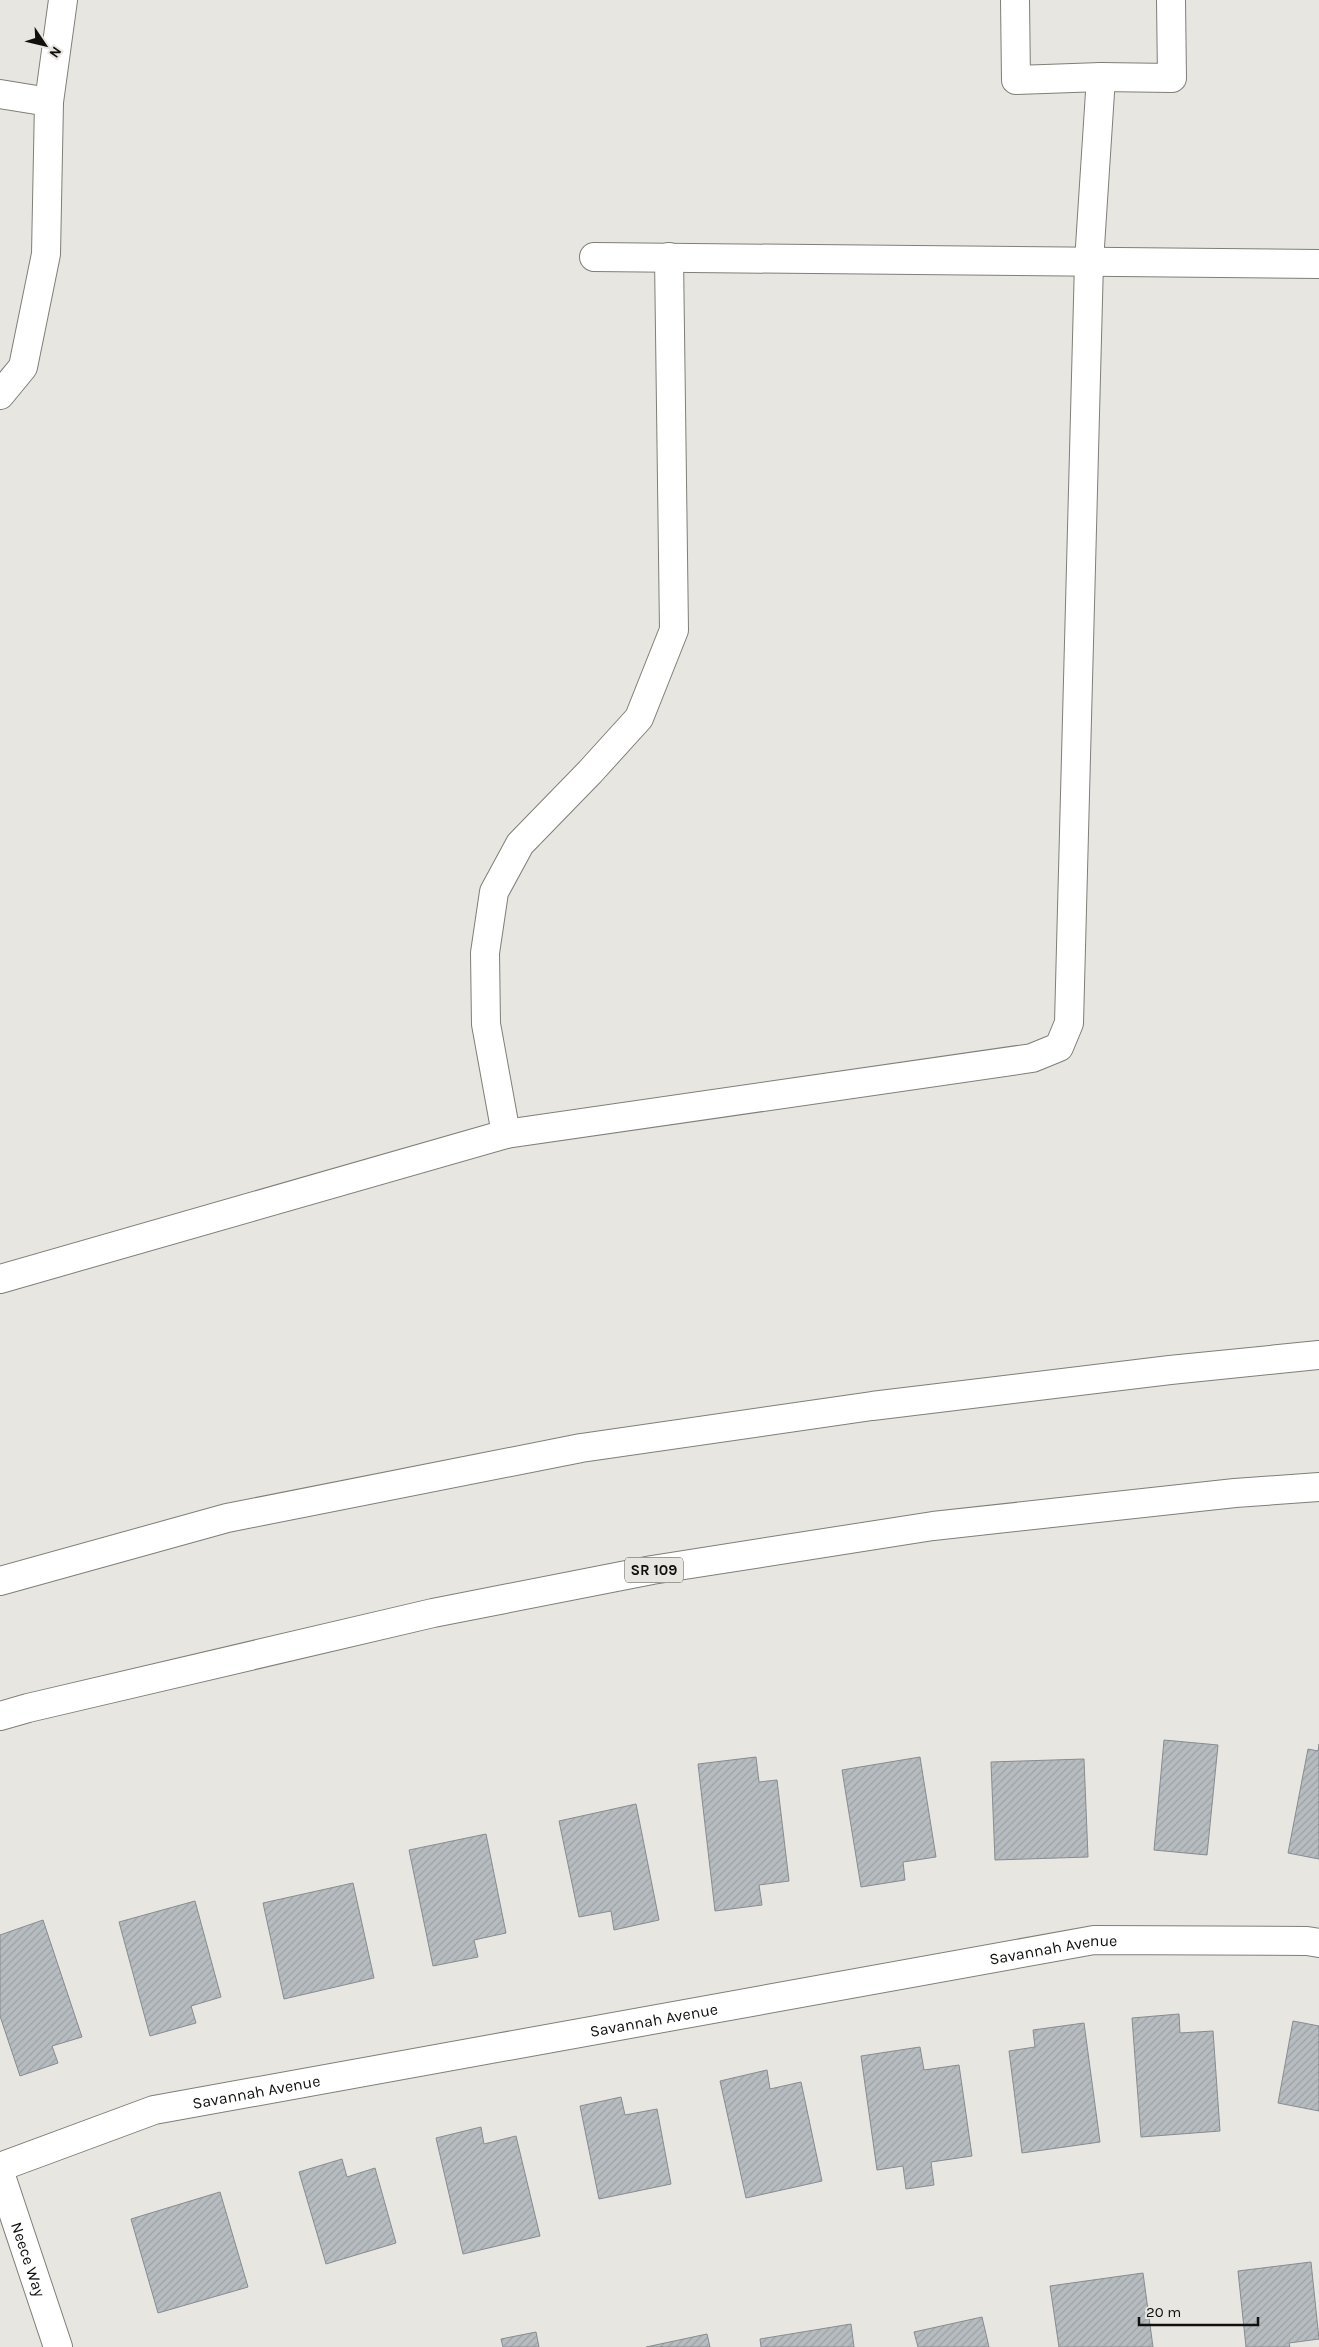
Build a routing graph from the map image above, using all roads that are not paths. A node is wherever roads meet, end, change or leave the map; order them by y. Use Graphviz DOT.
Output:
graph roads {
  1 [pos="63,0"];
  2 [pos="1015,0"];
  3 [pos="1171,0"];
  4 [pos="1101,77"];
  5 [pos="0,94"];
  6 [pos="49,102"];
  7 [pos="594,257"];
  8 [pos="669,258"];
  9 [pos="1089,262"];
  10 [pos="1319,264"];
  11 [pos="0,395"];
  12 [pos="506,1134"];
  13 [pos="0,1280"];
  14 [pos="1319,1355"];
  15 [pos="1319,1486"];
  16 [pos="0,1581"];
  17 [pos="0,1716"];
  18 [pos="1319,1943"];
  19 [pos="0,2167"];
  20 [pos="0,2173"];
  21 [pos="58,2347"];
  1 -- 6 [label="main road"];
  2 -- 4 [label="main road"];
  3 -- 4 [label="main road"];
  4 -- 9 [label="main road"];
  5 -- 6 [label="main road"];
  6 -- 11 [label="main road"];
  7 -- 8 [label="main road"];
  8 -- 9 [label="main road"];
  8 -- 12 [label="main road"];
  9 -- 10 [label="main road"];
  9 -- 12 [label="main road"];
  12 -- 13 [label="main road"];
  14 -- 16 [label="main road"];
  15 -- 17 [label="main road, SR 109"];
  18 -- 19 [label="main road, Savannah Avenue"];
  20 -- 21 [label="main road, Neece Way"];
}
